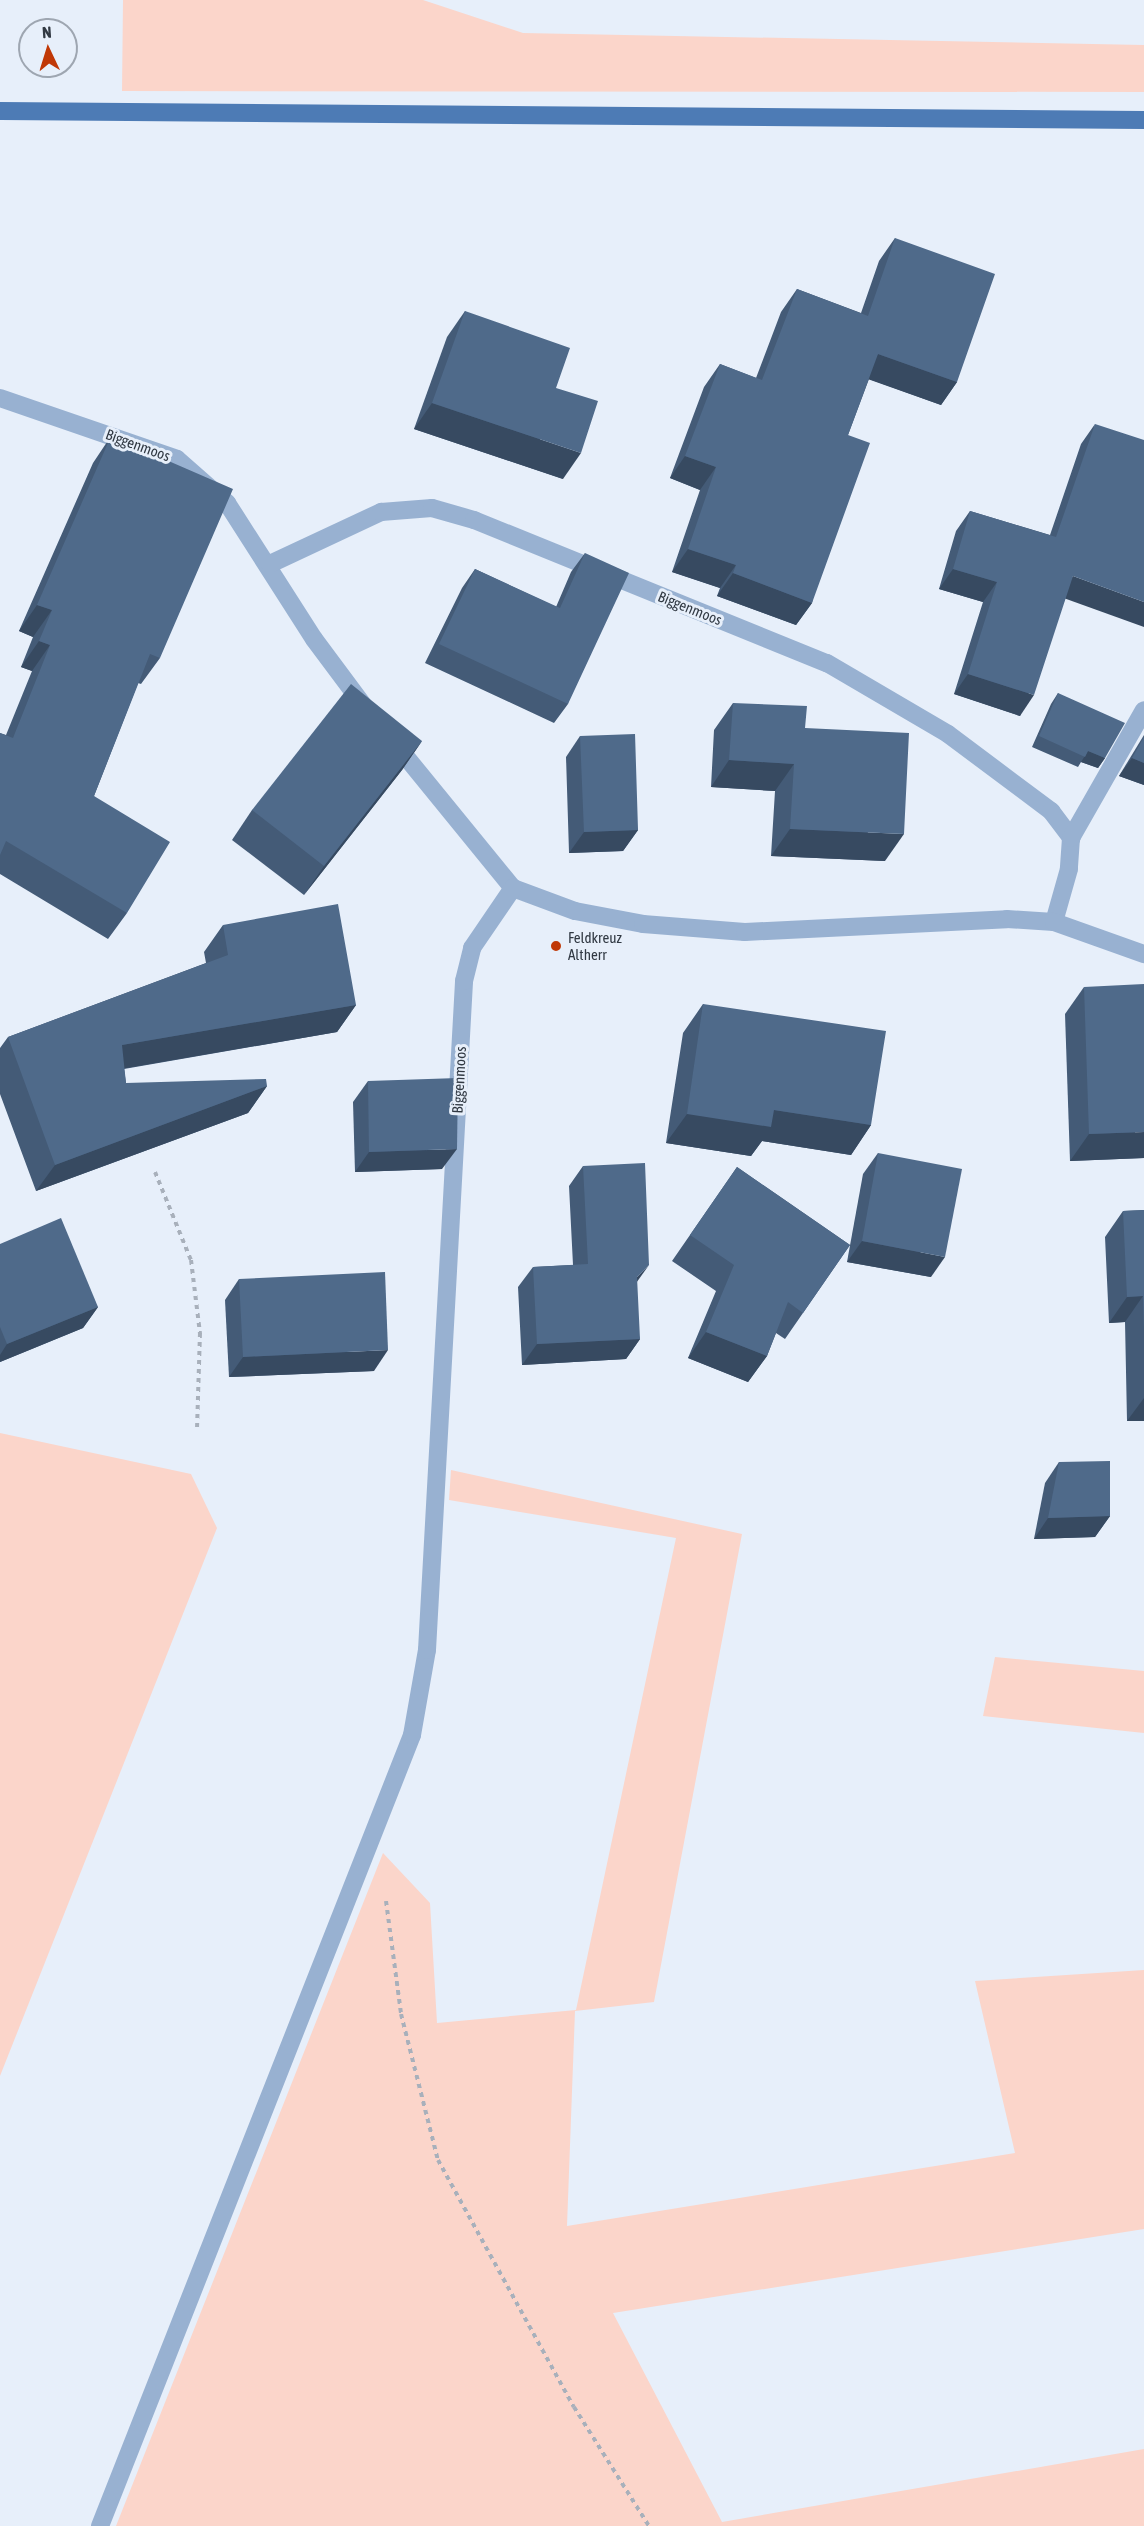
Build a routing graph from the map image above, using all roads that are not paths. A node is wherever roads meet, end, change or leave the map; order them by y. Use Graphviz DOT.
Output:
graph roads {
  1 [pos="0,111"];
  2 [pos="1144,120"];
  3 [pos="0,398"];
  4 [pos="270,564"];
  5 [pos="1144,710"];
  6 [pos="1071,838"];
  7 [pos="513,888"];
  8 [pos="1054,922"];
  9 [pos="1144,954"];
  10 [pos="100,2526"];
  1 -- 2 [label="main road"];
  3 -- 4 [label="street, Biggenmoos"];
  4 -- 6 [label="street, Biggenmoos"];
  4 -- 7 [label="street, Biggenmoos"];
  5 -- 6 [label="street"];
  6 -- 8 [label="street"];
  7 -- 8 [label="street, Biggenmoos"];
  7 -- 10 [label="street, Biggenmoos"];
  8 -- 9 [label="street, Biggenmoos"];
}
